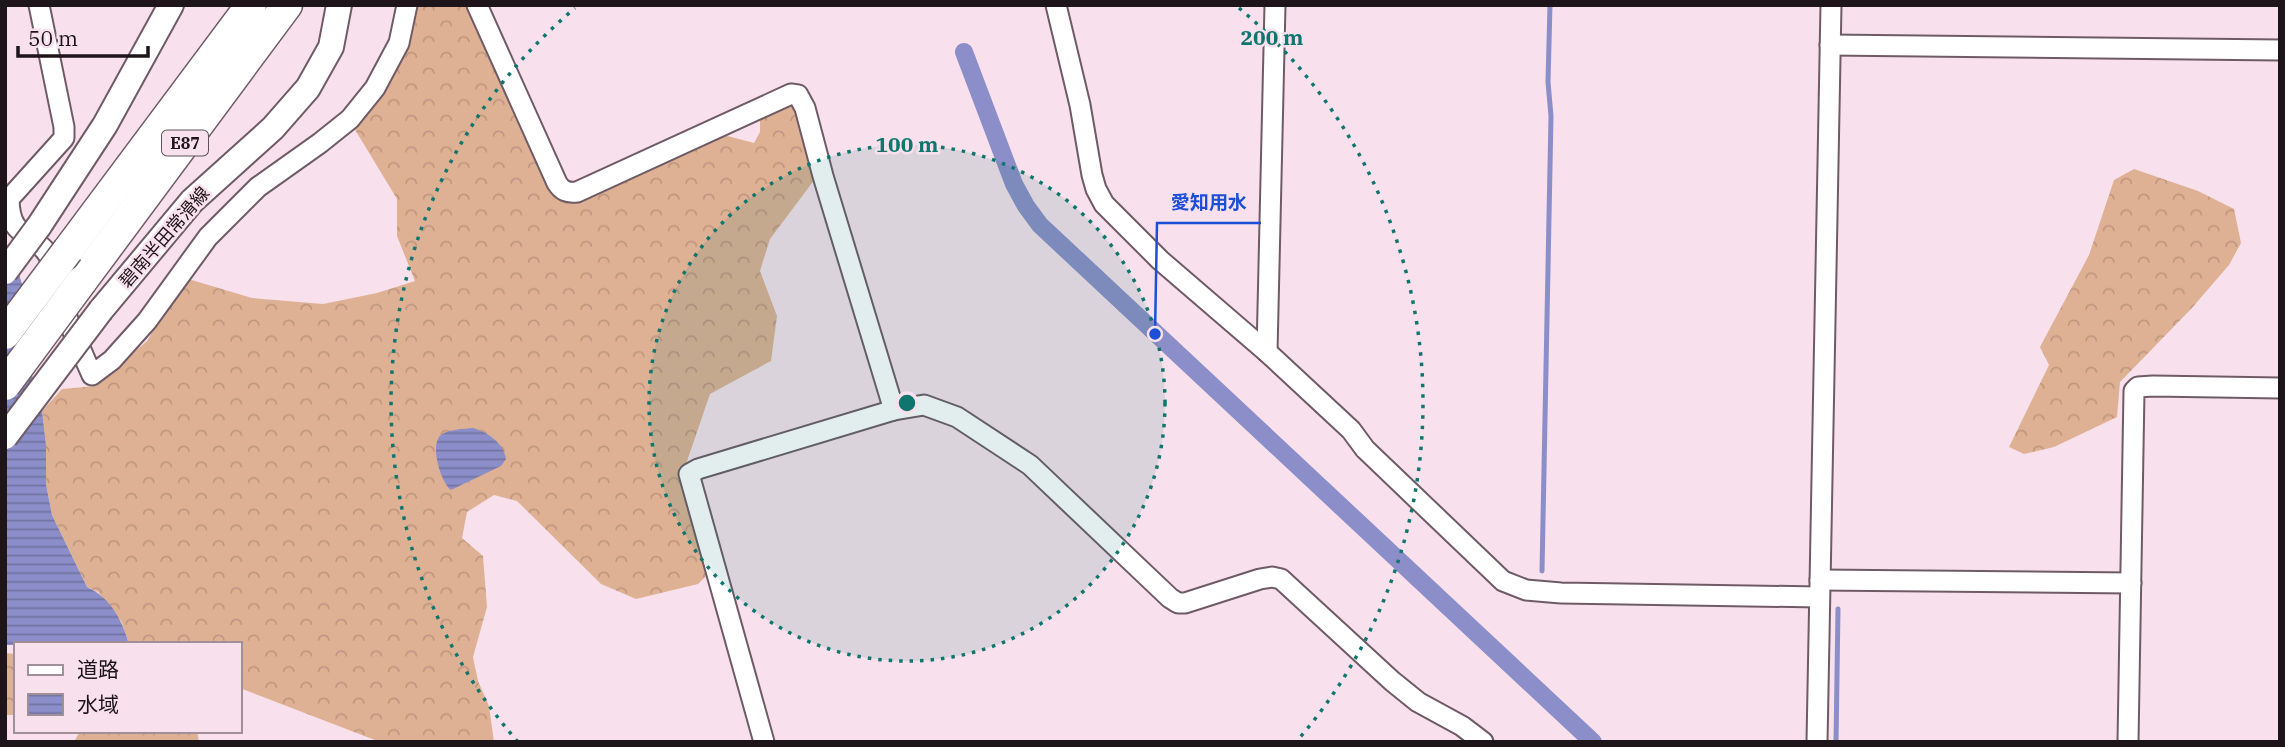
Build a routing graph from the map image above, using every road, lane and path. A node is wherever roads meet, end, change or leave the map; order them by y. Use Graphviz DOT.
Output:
graph roads {
  1 [pos="39,5"];
  2 [pos="171,5"];
  3 [pos="251,5"];
  4 [pos="287,5"];
  5 [pos="339,5"];
  6 [pos="407,5"];
  7 [pos="477,5"];
  8 [pos="1056,5"];
  9 [pos="1275,5"];
  10 [pos="1831,5"];
  11 [pos="1830,45"];
  12 [pos="2280,50"];
  13 [pos="5,272"];
  14 [pos="5,334"];
  15 [pos="1267,352"];
  16 [pos="5,385"];
  17 [pos="2280,387"];
  18 [pos="894,410"];
  19 [pos="5,437"];
  20 [pos="2132,583"];
  21 [pos="1820,589"];
  22 [pos="764,742"];
  23 [pos="1483,742"];
  24 [pos="1817,742"];
  25 [pos="2128,742"];
  1 -- 6 [label="street"];
  2 -- 13 [label="main road, bridge"];
  3 -- 14 [label="highway, E87, bridge"];
  4 -- 16 [label="highway, E87, bridge"];
  5 -- 19 [label="main road, 碧南半田常滑線, bridge"];
  7 -- 18 [label="street"];
  8 -- 15 [label="street"];
  9 -- 15 [label="street"];
  10 -- 11 [label="street"];
  11 -- 12 [label="street"];
  11 -- 21 [label="street"];
  15 -- 21 [label="street"];
  17 -- 20 [label="street"];
  18 -- 22 [label="street"];
  18 -- 23 [label="street"];
  20 -- 21 [label="street"];
  20 -- 25 [label="street"];
  21 -- 24 [label="street"];
}
